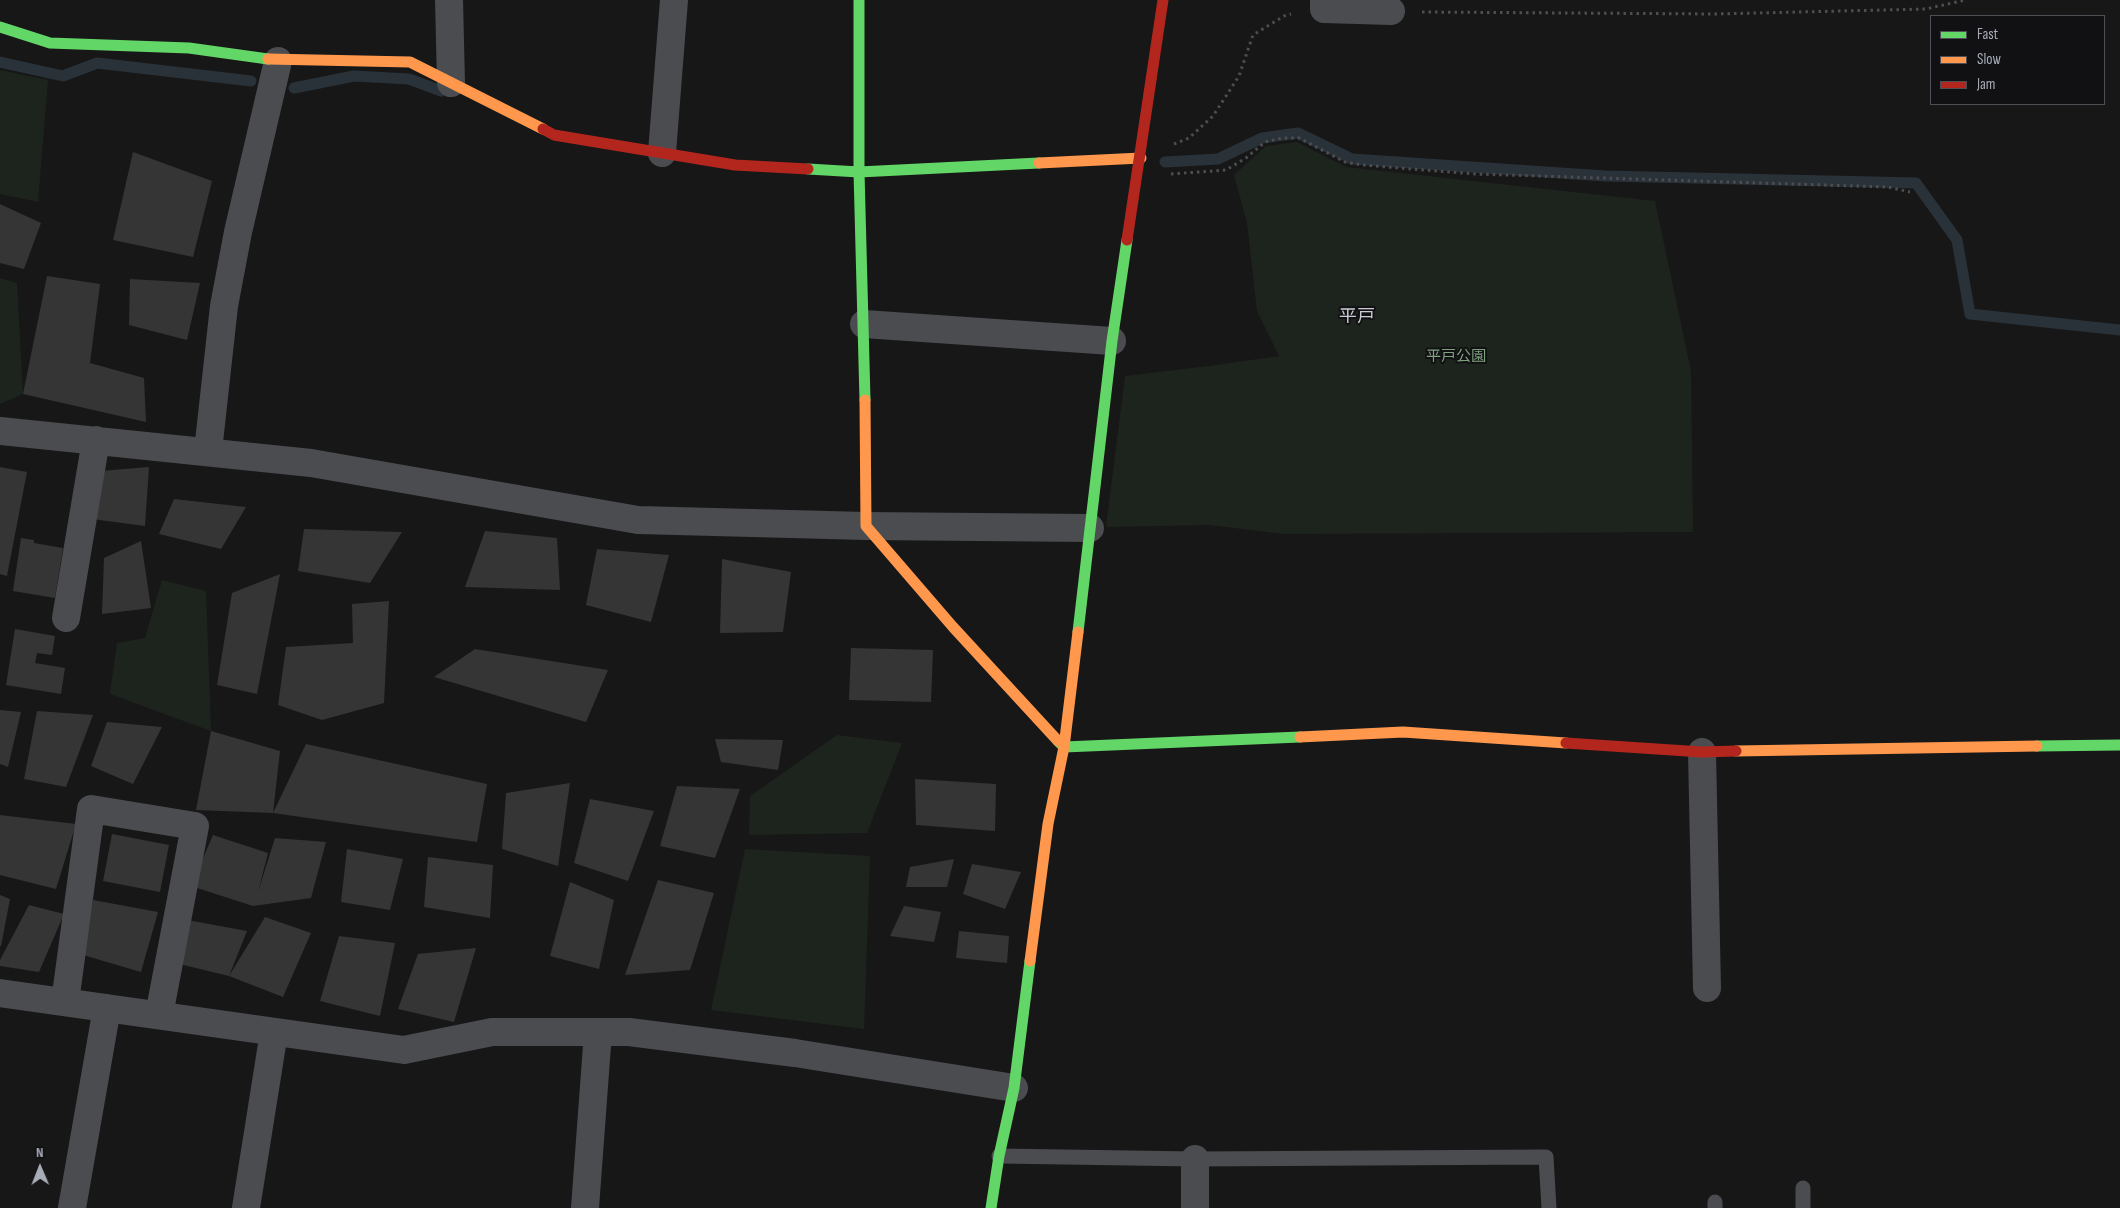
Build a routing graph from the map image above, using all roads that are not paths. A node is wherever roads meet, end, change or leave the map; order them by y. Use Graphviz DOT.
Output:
graph roads {
  1 [pos="449,0"];
  2 [pos="674,0"];
  3 [pos="859,0"];
  4 [pos="1163,0"];
  5 [pos="1324,5"];
  6 [pos="1392,11"];
  7 [pos="0,27"];
  8 [pos="278,61"];
  9 [pos="451,83"];
  10 [pos="662,153"];
  11 [pos="1141,158"];
  12 [pos="859,172"];
  13 [pos="864,324"];
  14 [pos="1112,341"];
  15 [pos="0,431"];
  16 [pos="96,440"];
  17 [pos="208,451"];
  18 [pos="866,526"];
  19 [pos="1090,528"];
  20 [pos="66,618"];
  21 [pos="2120,745"];
  22 [pos="1064,747"];
  23 [pos="1702,752"];
  24 [pos="1707,988"];
  25 [pos="0,993"];
  26 [pos="65,1002"];
  27 [pos="107,1008"];
  28 [pos="159,1015"];
  29 [pos="274,1032"];
  30 [pos="598,1032"];
  31 [pos="1014,1088"];
  32 [pos="999,1156"];
  33 [pos="1196,1159"];
  34 [pos="1803,1188"];
  35 [pos="72,1208"];
  36 [pos="246,1208"];
  37 [pos="585,1208"];
  38 [pos="991,1208"];
  39 [pos="1195,1208"];
  40 [pos="1549,1208"];
  41 [pos="1803,1208"];
  1 -- 9 [label="street"];
  2 -- 10 [label="street"];
  3 -- 12 [label="street"];
  4 -- 11 [label="street"];
  5 -- 6 [label="street"];
  7 -- 8 [label="street"];
  8 -- 9 [label="street"];
  8 -- 17 [label="street"];
  9 -- 10 [label="street"];
  10 -- 12 [label="street"];
  11 -- 12 [label="street"];
  11 -- 14 [label="street"];
  12 -- 13 [label="street"];
  13 -- 14 [label="street"];
  13 -- 18 [label="street"];
  14 -- 19 [label="street"];
  15 -- 16 [label="street"];
  16 -- 17 [label="street"];
  16 -- 20 [label="street"];
  17 -- 18 [label="street"];
  18 -- 19 [label="street"];
  18 -- 22 [label="street"];
  19 -- 22 [label="street"];
  21 -- 23 [label="street"];
  22 -- 23 [label="street"];
  22 -- 31 [label="street"];
  23 -- 24 [label="street"];
  25 -- 26 [label="street"];
  26 -- 27 [label="street"];
  26 -- 28 [label="street"];
  27 -- 28 [label="street"];
  27 -- 35 [label="street"];
  28 -- 29 [label="street"];
  29 -- 30 [label="street"];
  29 -- 36 [label="street"];
  30 -- 31 [label="street"];
  30 -- 37 [label="street"];
  31 -- 32 [label="street"];
  32 -- 33 [label="lane"];
  32 -- 38 [label="street"];
  33 -- 39 [label="street"];
  33 -- 40 [label="lane"];
  34 -- 41 [label="lane"];
}
